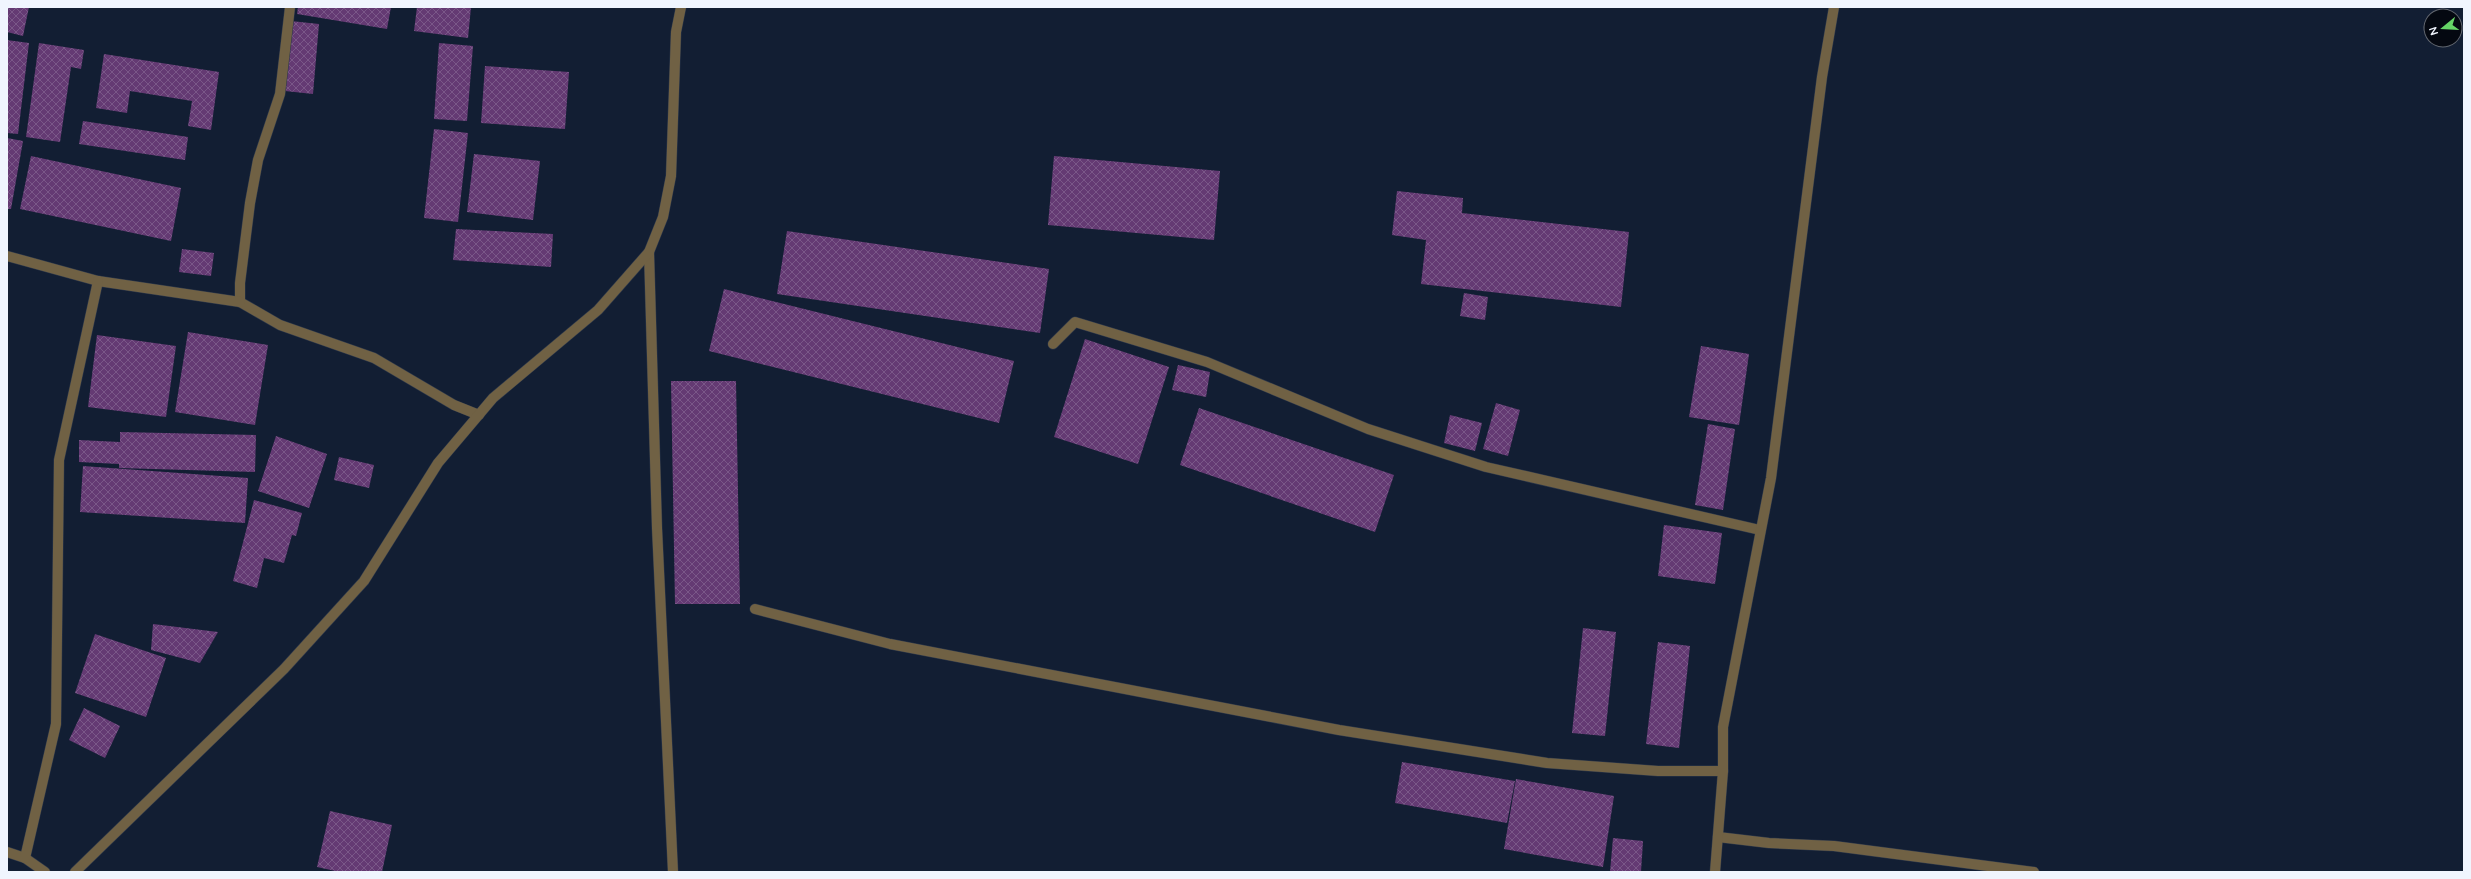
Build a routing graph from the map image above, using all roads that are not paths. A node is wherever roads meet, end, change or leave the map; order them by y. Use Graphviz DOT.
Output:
graph roads {
  1 [pos="290,7"];
  2 [pos="681,7"];
  3 [pos="1834,7"];
  4 [pos="648,252"];
  5 [pos="7,256"];
  6 [pos="98,281"];
  7 [pos="240,302"];
  8 [pos="1053,344"];
  9 [pos="479,415"];
  10 [pos="1760,530"];
  11 [pos="755,609"];
  12 [pos="1723,771"];
  13 [pos="1718,837"];
  14 [pos="7,852"];
  15 [pos="25,858"];
  16 [pos="45,872"];
  17 [pos="75,872"];
  18 [pos="673,872"];
  19 [pos="1715,872"];
  20 [pos="2034,872"];
  1 -- 7 [label="street"];
  2 -- 4 [label="street"];
  3 -- 10 [label="street"];
  4 -- 9 [label="street"];
  4 -- 18 [label="street"];
  5 -- 6 [label="street"];
  6 -- 7 [label="street"];
  6 -- 15 [label="street"];
  7 -- 9 [label="street"];
  8 -- 10 [label="street"];
  9 -- 17 [label="street"];
  10 -- 12 [label="street"];
  11 -- 12 [label="street"];
  12 -- 13 [label="street"];
  13 -- 19 [label="street"];
  13 -- 20 [label="street"];
  14 -- 15 [label="street"];
  15 -- 16 [label="street"];
}
